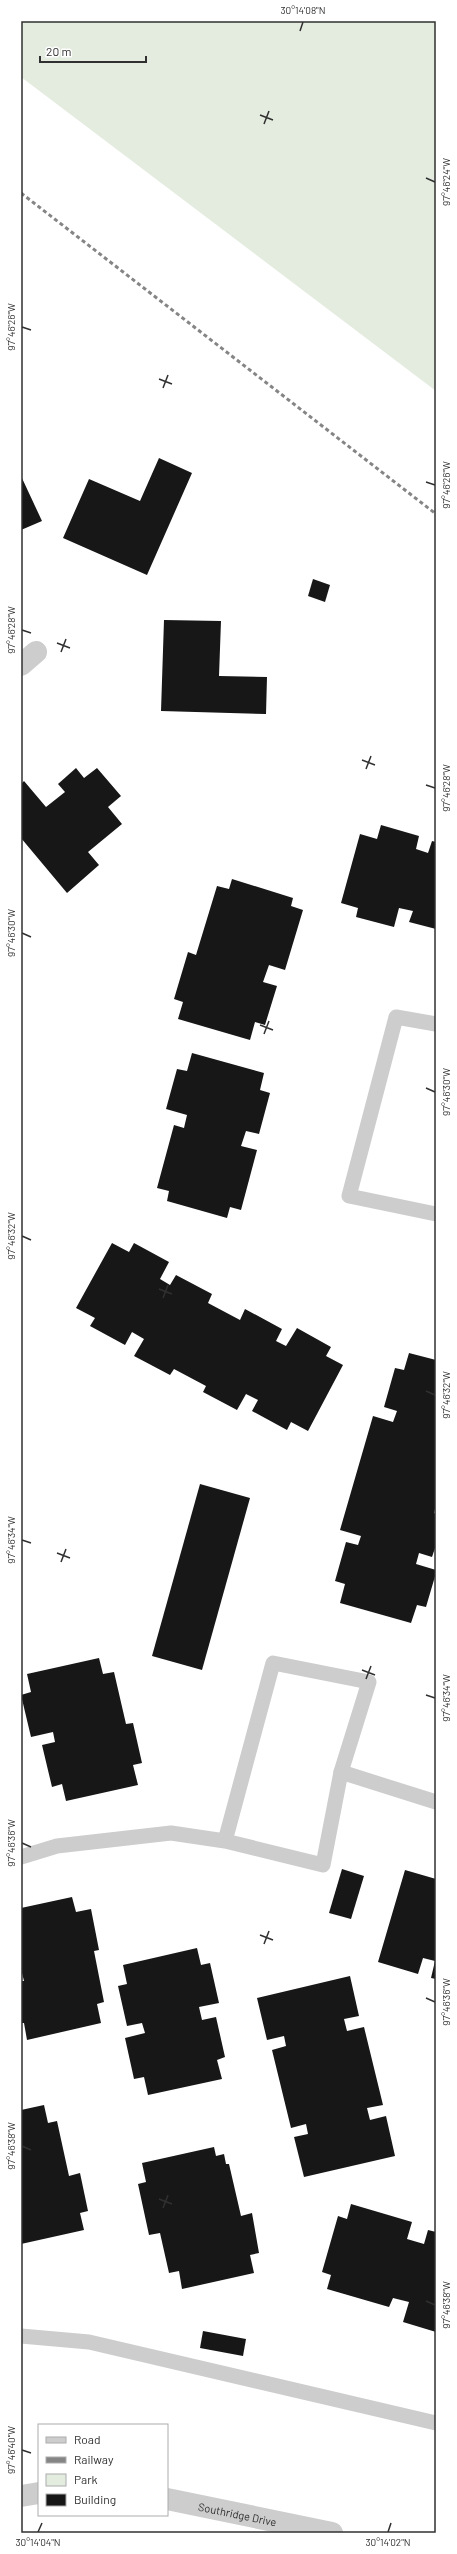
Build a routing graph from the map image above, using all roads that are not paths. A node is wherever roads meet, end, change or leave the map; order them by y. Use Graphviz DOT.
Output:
graph roads {
  1 [pos="436,1024"];
  2 [pos="436,1214"];
  3 [pos="341,1772"];
  4 [pos="436,1802"];
  5 [pos="225,1841"];
  6 [pos="21,1857"];
  7 [pos="21,2336"];
  8 [pos="436,2423"];
  9 [pos="38,2493"];
  10 [pos="21,2496"];
  11 [pos="168,2499"];
  12 [pos="332,2533"];
  1 -- 2 [label="lane"];
  3 -- 4 [label="lane"];
  3 -- 5 [label="lane"];
  3 -- 5 [label="lane"];
  5 -- 6 [label="lane"];
  7 -- 8 [label="lane"];
  9 -- 10 [label="street"];
  11 -- 12 [label="street, Southridge Drive"];
}
